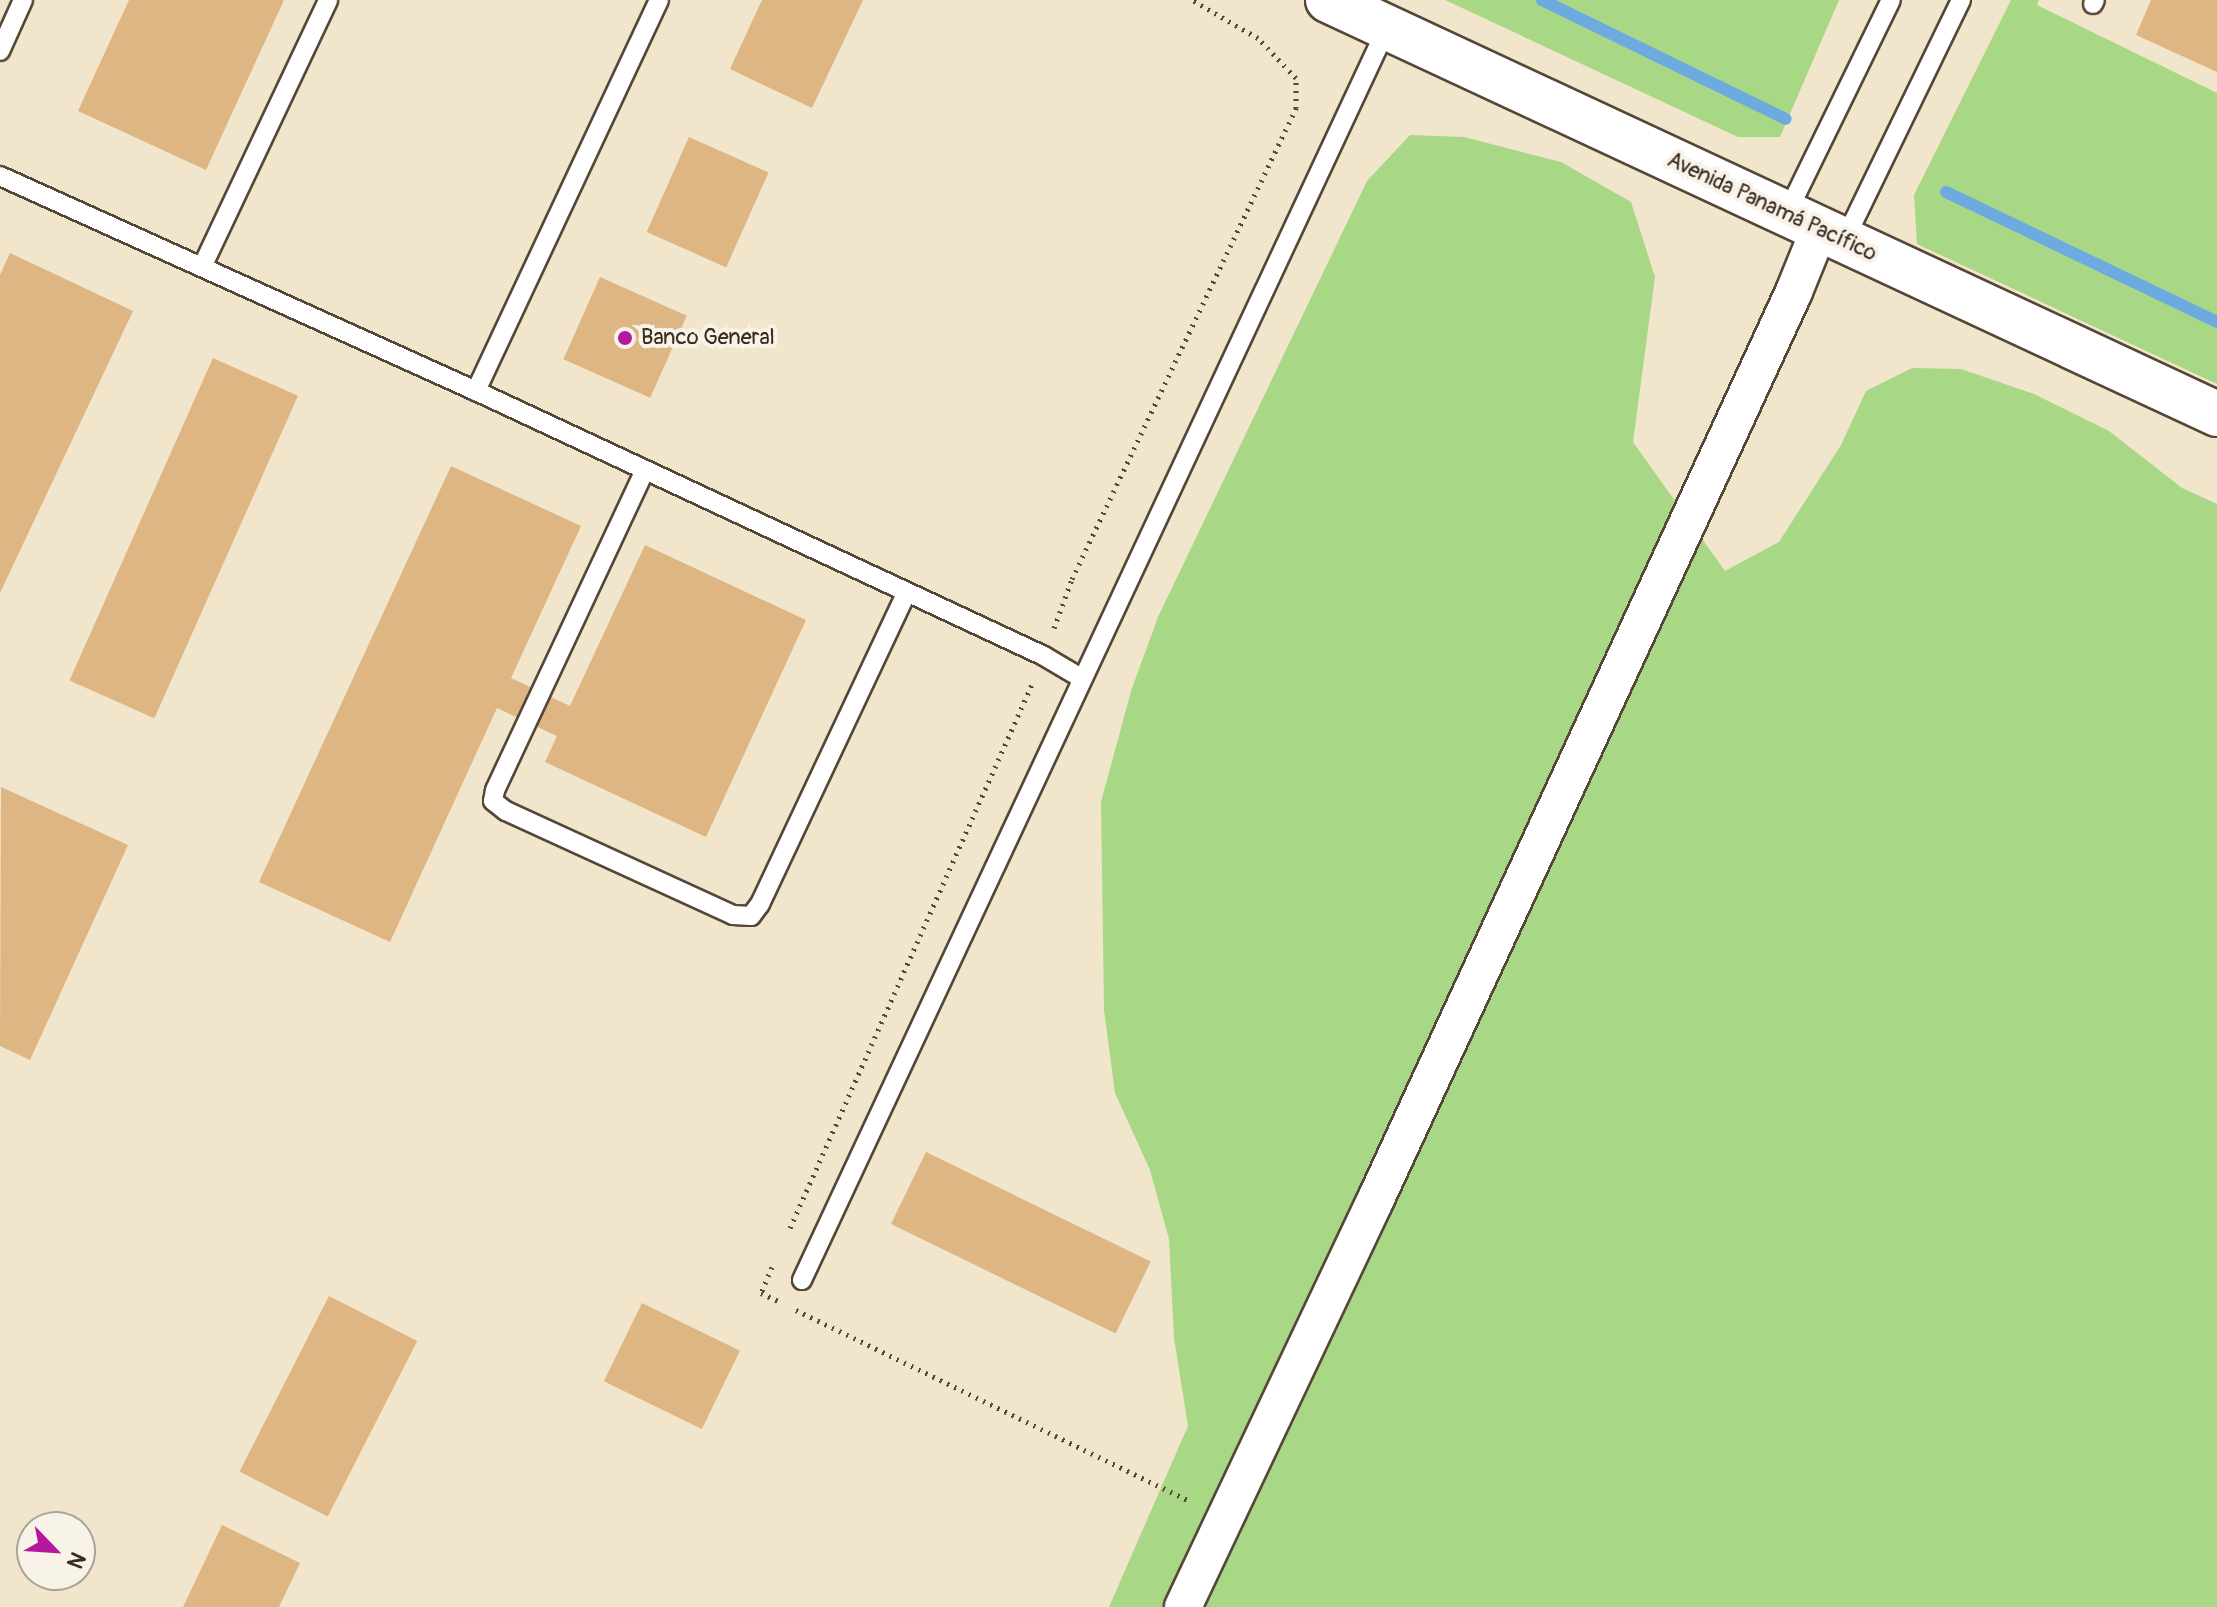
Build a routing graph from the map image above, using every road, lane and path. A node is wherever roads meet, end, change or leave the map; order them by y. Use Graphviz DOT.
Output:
graph roads {
  1 [pos="23,0"];
  2 [pos="328,0"];
  3 [pos="659,0"];
  4 [pos="1192,0"];
  5 [pos="1328,0"];
  6 [pos="1891,0"];
  7 [pos="1961,0"];
  8 [pos="1387,28"];
  9 [pos="0,51"];
  10 [pos="0,176"];
  11 [pos="1817,228"];
  12 [pos="203,265"];
  13 [pos="476,391"];
  14 [pos="2217,414"];
  15 [pos="645,470"];
  16 [pos="906,594"];
  17 [pos="1044,656"];
  18 [pos="1081,678"];
  19 [pos="786,1235"];
  20 [pos="774,1264"];
  21 [pos="802,1280"];
  22 [pos="1224,1517"];
  23 [pos="1183,1607"];
  1 -- 9 [label="lane"];
  2 -- 12 [label="lane"];
  3 -- 13 [label="lane"];
  4 -- 17 [label="path"];
  5 -- 8 [label="main road, Avenida Panamá Pacífico"];
  6 -- 11 [label="lane"];
  7 -- 11 [label="lane"];
  8 -- 11 [label="main road, Avenida Panamá Pacífico"];
  8 -- 18 [label="lane"];
  10 -- 12 [label="lane"];
  11 -- 14 [label="main road, Avenida Panamá Pacífico"];
  11 -- 22 [label="street"];
  12 -- 13 [label="lane"];
  13 -- 15 [label="lane"];
  15 -- 16 [label="lane"];
  15 -- 16 [label="lane"];
  16 -- 17 [label="lane"];
  17 -- 18 [label="lane"];
  17 -- 19 [label="path"];
  18 -- 21 [label="lane"];
  20 -- 22 [label="path"];
  22 -- 23 [label="street"];
}
